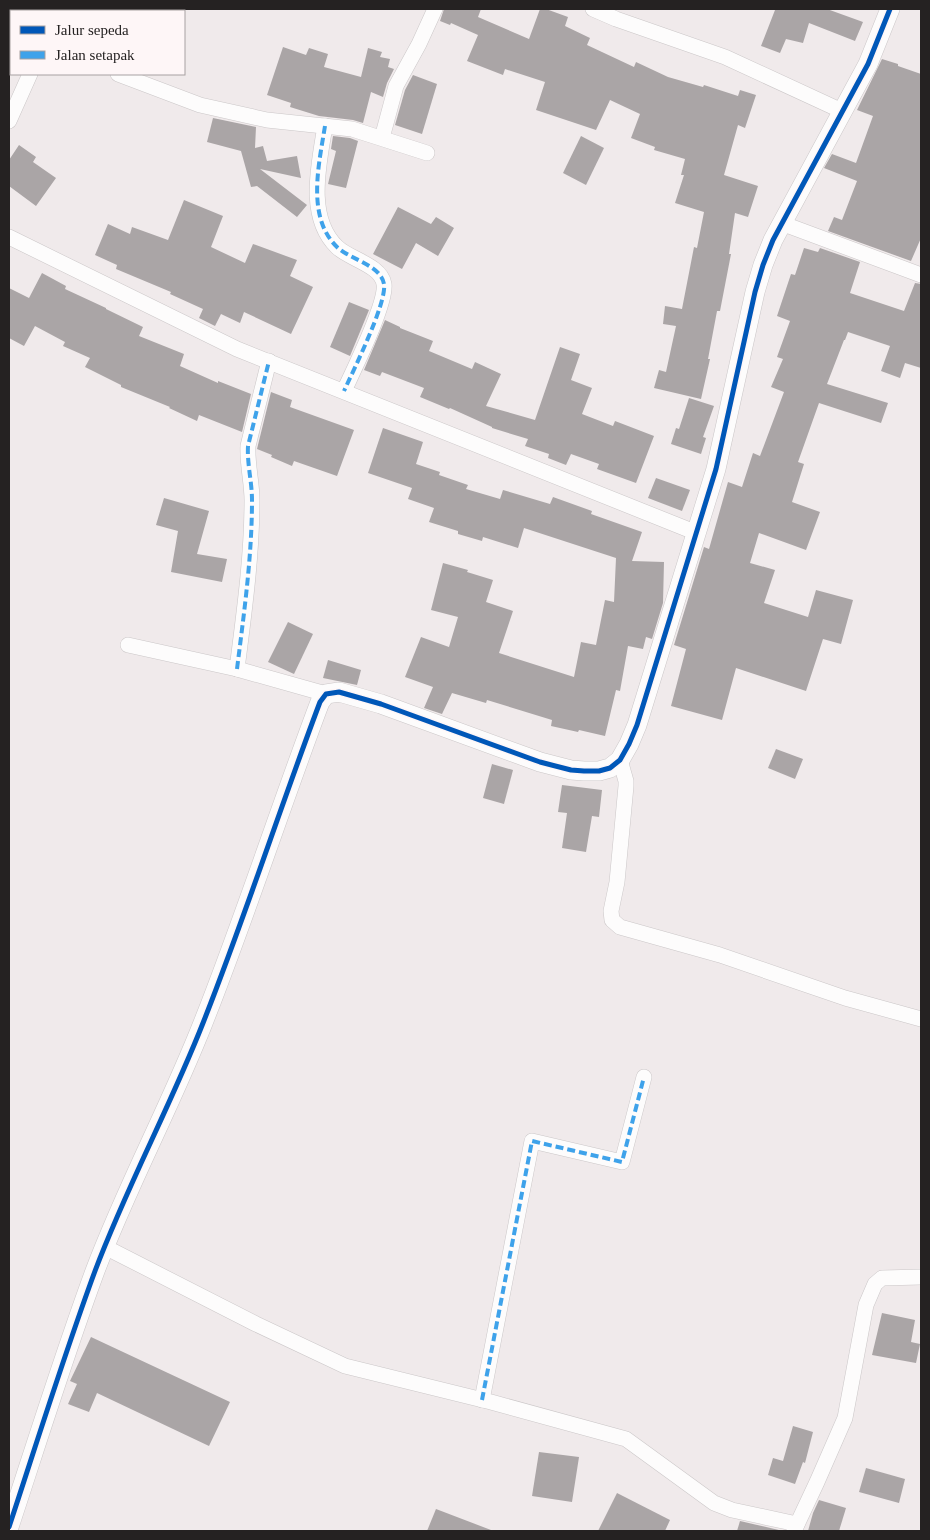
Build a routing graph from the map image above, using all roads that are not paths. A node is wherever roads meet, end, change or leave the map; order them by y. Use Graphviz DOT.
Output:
graph roads {
  1 [pos="434,9"];
  2 [pos="593,9"];
  3 [pos="890,9"];
  4 [pos="30,75"];
  5 [pos="121,75"];
  6 [pos="842,111"];
  7 [pos="9,121"];
  8 [pos="325,126"];
  9 [pos="382,138"];
  10 [pos="427,153"];
  11 [pos="782,223"];
  12 [pos="9,237"];
  13 [pos="921,274"];
  14 [pos="269,361"];
  15 [pos="344,391"];
  16 [pos="697,533"];
  17 [pos="128,645"];
  18 [pos="237,670"];
  19 [pos="326,694"];
  20 [pos="620,760"];
  21 [pos="921,1019"];
  22 [pos="644,1077"];
  23 [pos="105,1247"];
  24 [pos="921,1277"];
  25 [pos="482,1400"];
  26 [pos="9,1527"];
  27 [pos="795,1528"];
  1 -- 9 [label="street"];
  2 -- 6 [label="street"];
  3 -- 6 [label="street"];
  4 -- 7 [label="street"];
  5 -- 8 [label="street"];
  6 -- 11 [label="street"];
  8 -- 9 [label="street"];
  8 -- 15 [label="street"];
  9 -- 10 [label="street"];
  11 -- 13 [label="street"];
  11 -- 16 [label="street"];
  12 -- 14 [label="street"];
  14 -- 15 [label="street"];
  14 -- 18 [label="street"];
  15 -- 16 [label="street"];
  16 -- 20 [label="street"];
  17 -- 18 [label="street"];
  18 -- 19 [label="street"];
  19 -- 20 [label="street"];
  19 -- 23 [label="street"];
  20 -- 21 [label="street"];
  22 -- 25 [label="street"];
  23 -- 25 [label="street"];
  23 -- 26 [label="street"];
  24 -- 27 [label="street"];
  25 -- 27 [label="street"];
}
